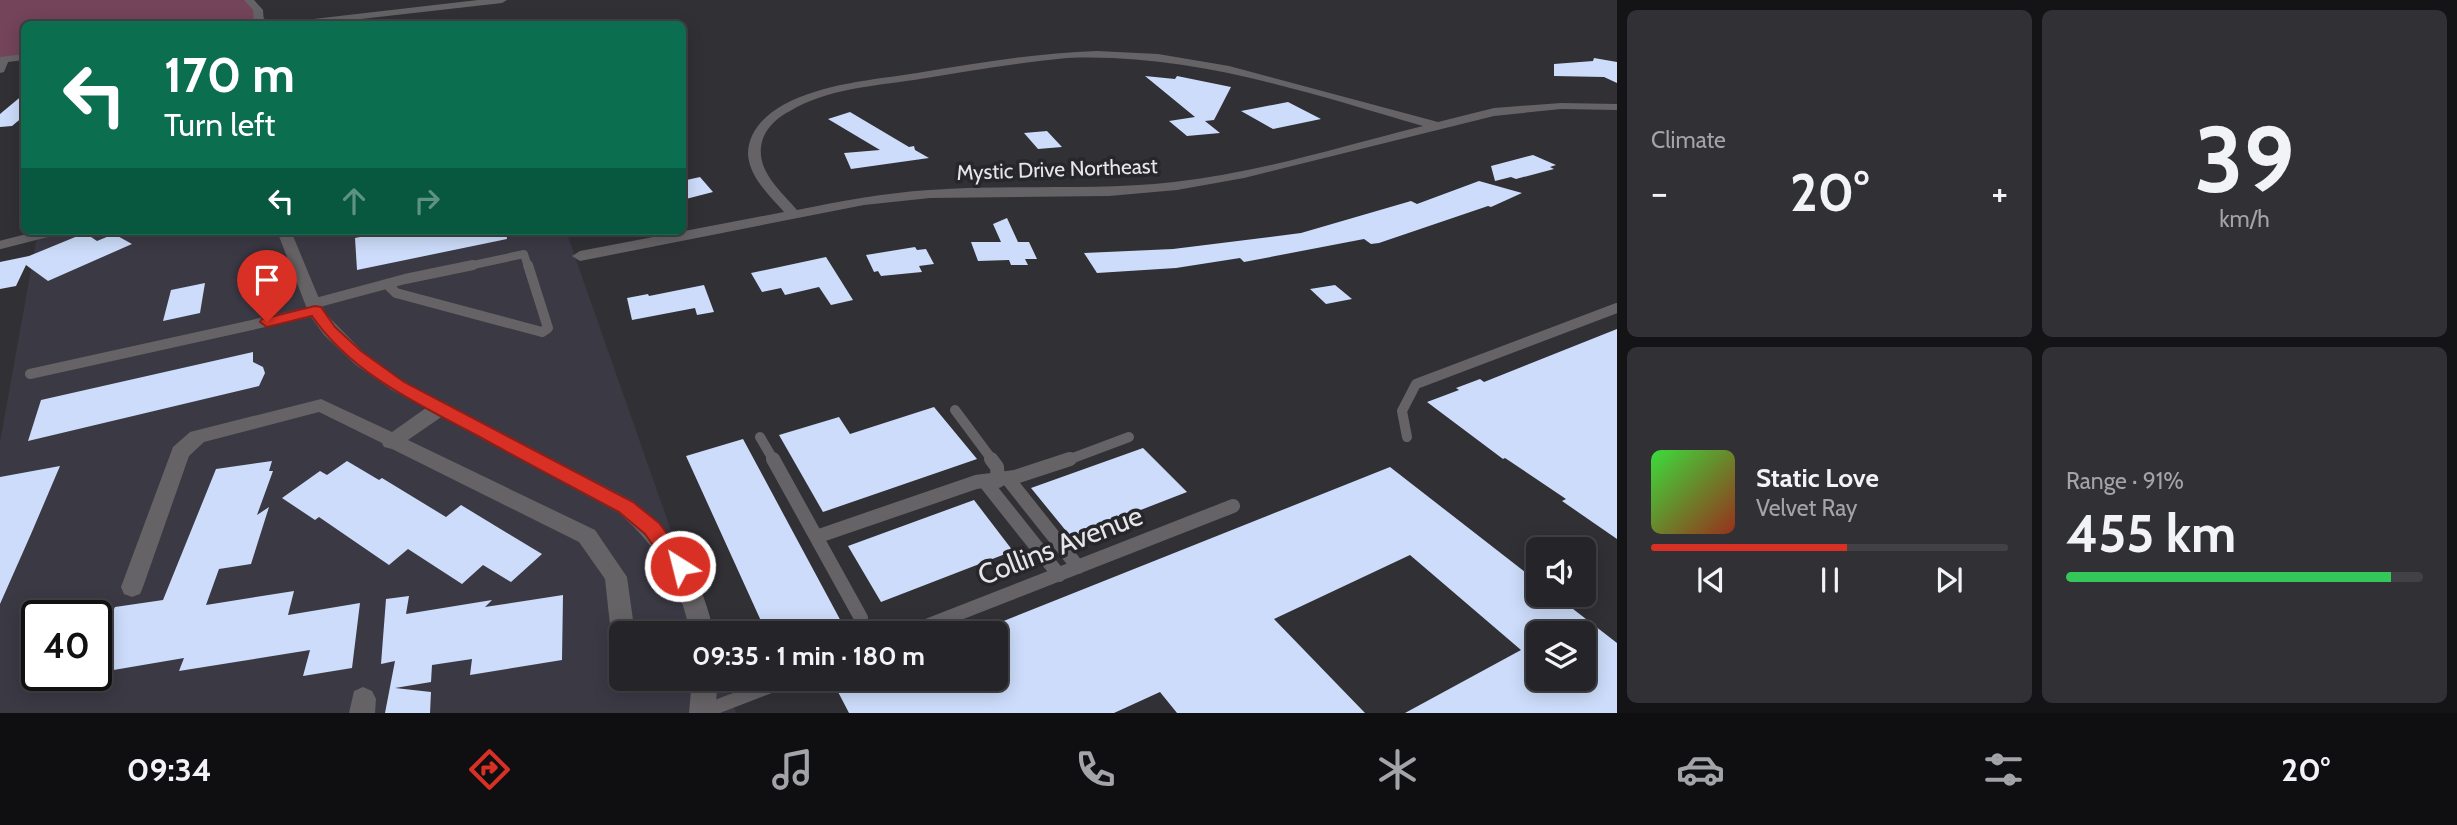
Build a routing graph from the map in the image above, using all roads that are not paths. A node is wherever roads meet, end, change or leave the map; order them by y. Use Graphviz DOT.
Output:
graph roads {
  1 [pos="249,0"];
  2 [pos="502,0"];
  3 [pos="259,21"];
  4 [pos="322,21"];
  5 [pos="21,58"];
  6 [pos="1,63"];
  7 [pos="1617,107"];
  8 [pos="1437,126"];
  9 [pos="793,214"];
  10 [pos="39,235"];
  11 [pos="286,235"];
  12 [pos="0,245"];
  13 [pos="580,256"];
  14 [pos="387,284"];
  15 [pos="1617,307"];
  16 [pos="314,308"];
  17 [pos="30,374"];
  18 [pos="440,408"];
  19 [pos="955,410"];
  20 [pos="760,437"];
  21 [pos="1129,437"];
  22 [pos="1406,437"];
  23 [pos="391,442"];
  24 [pos="997,481"];
  25 [pos="1233,506"];
  26 [pos="816,537"];
  27 [pos="1079,567"];
  28 [pos="1059,575"];
  29 [pos="132,587"];
  30 [pos="861,618"];
  31 [pos="621,621"];
  32 [pos="700,621"];
  33 [pos="940,621"];
  34 [pos="704,691"];
  35 [pos="758,691"];
  36 [pos="702,713"];
  1 -- 3 [label="street"];
  2 -- 4 [label="street"];
  5 -- 6 [label="street"];
  7 -- 8 [label="street, Mystic Drive Northeast"];
  8 -- 9 [label="street, Mystic Drive Northeast"];
  8 -- 9 [label="street"];
  9 -- 13 [label="street, Mystic Drive Northeast"];
  10 -- 12 [label="lane"];
  11 -- 16 [label="street"];
  14 -- 14 [label="lane"];
  14 -- 16 [label="lane"];
  15 -- 22 [label="lane"];
  16 -- 17 [label="lane"];
  16 -- 18 [label="street"];
  18 -- 23 [label="street"];
  18 -- 32 [label="street"];
  19 -- 24 [label="lane"];
  20 -- 26 [label="lane"];
  21 -- 24 [label="lane"];
  23 -- 29 [label="street"];
  23 -- 31 [label="street"];
  24 -- 26 [label="lane"];
  24 -- 27 [label="lane"];
  24 -- 28 [label="lane"];
  25 -- 27 [label="lane, Collins Avenue"];
  26 -- 30 [label="lane"];
  27 -- 28 [label="lane, Collins Avenue"];
  28 -- 33 [label="lane, Collins Avenue"];
  34 -- 36 [label="street"];
  35 -- 36 [label="lane"];
}
